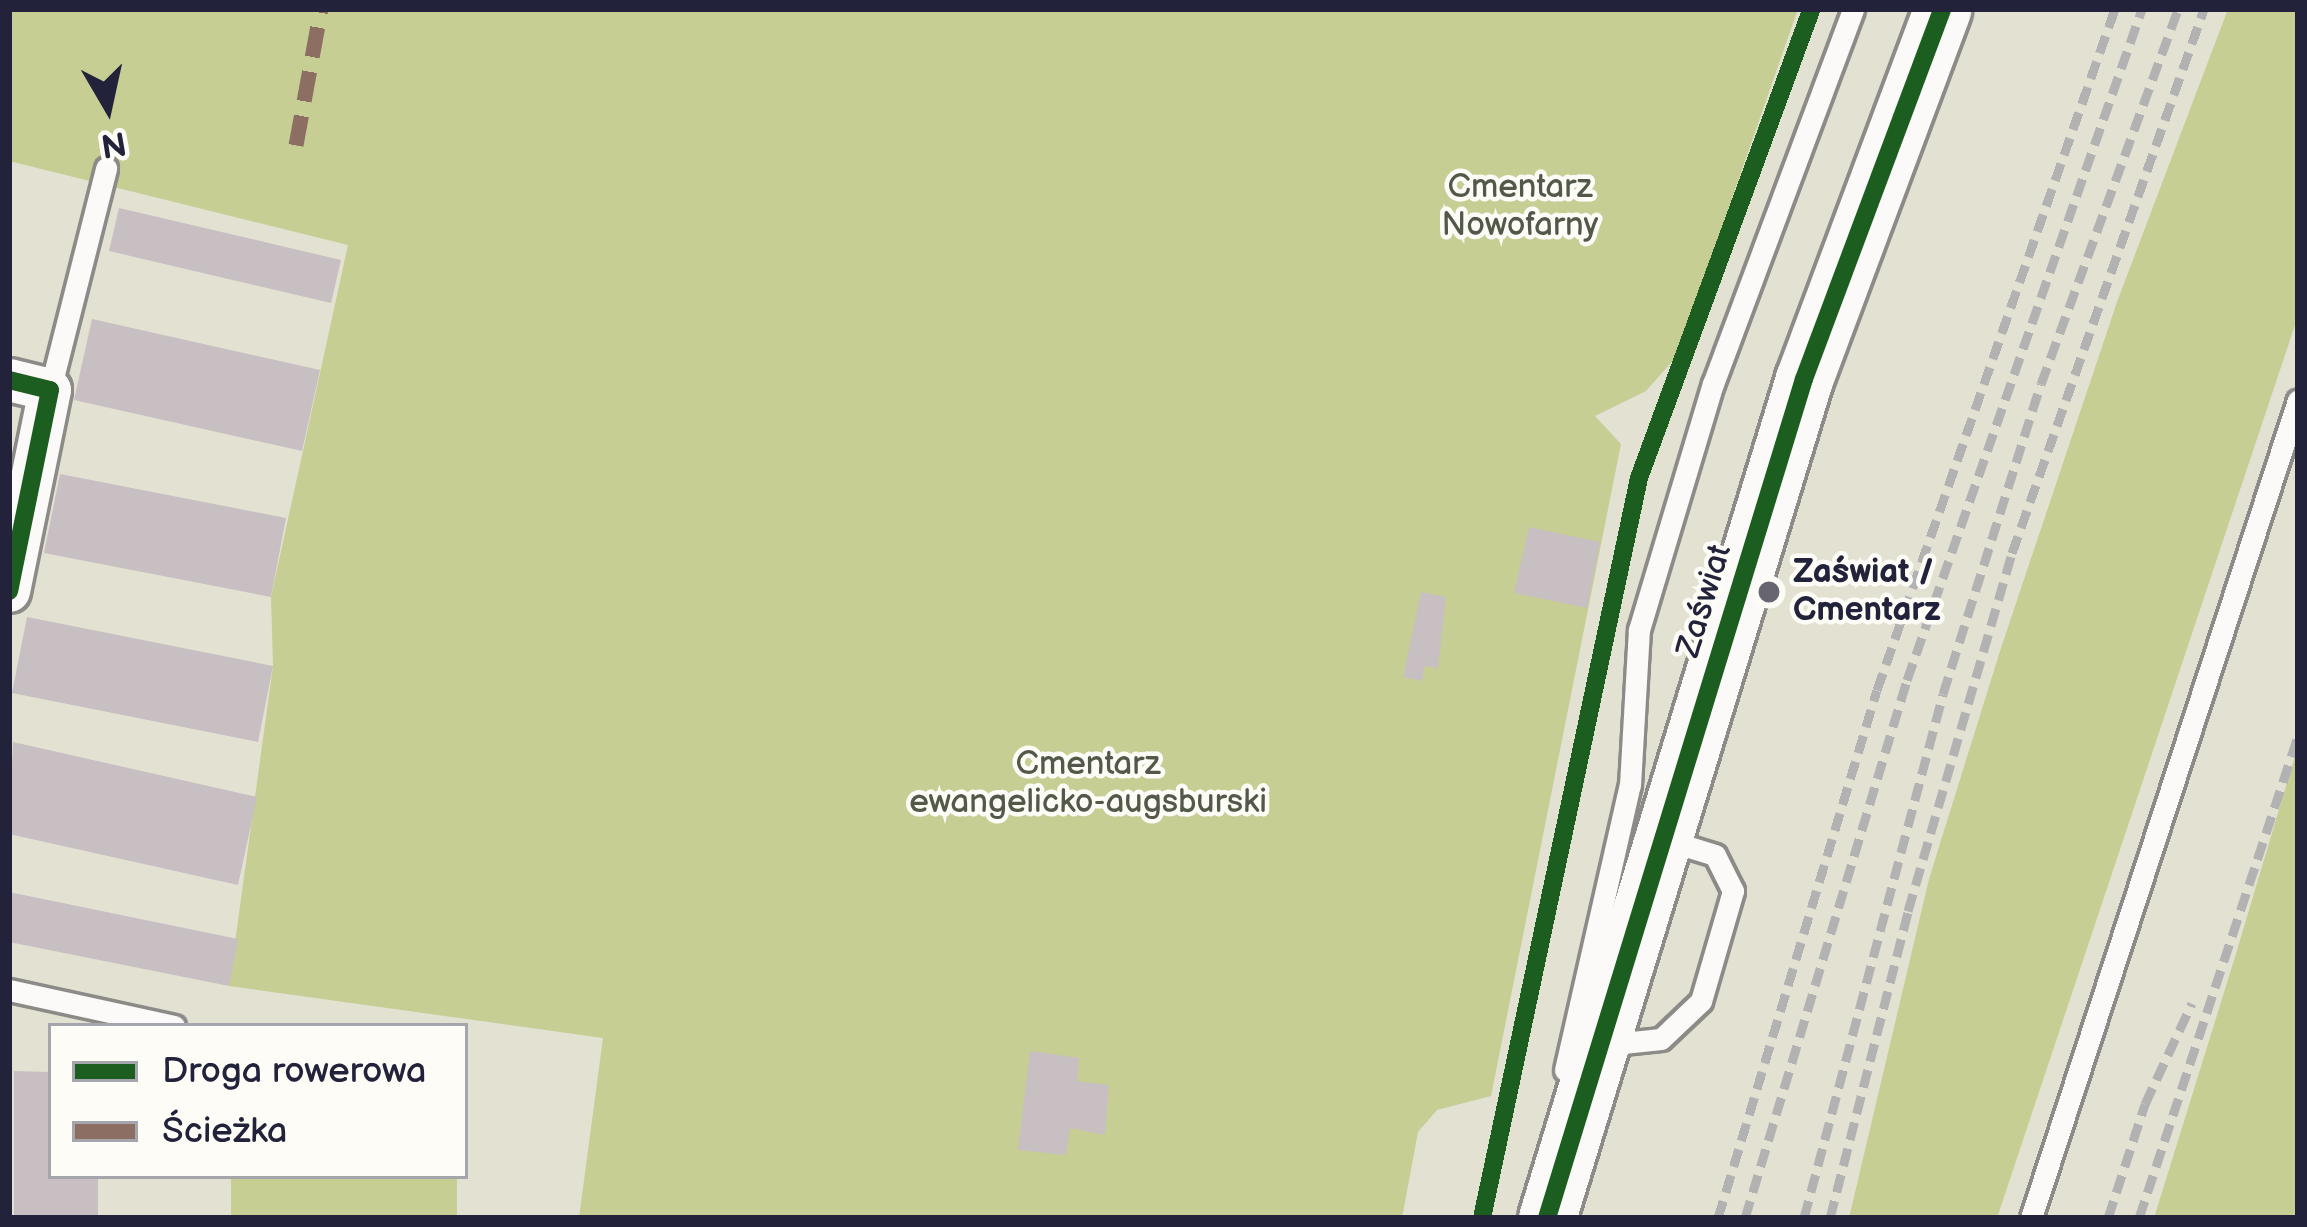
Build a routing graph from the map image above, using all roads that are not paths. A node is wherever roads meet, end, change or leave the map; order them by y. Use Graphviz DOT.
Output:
graph roads {
  1 [pos="1853,9"];
  2 [pos="1942,9"];
  3 [pos="106,168"];
  4 [pos="29,385"];
  5 [pos="2298,400"];
  6 [pos="9,591"];
  7 [pos="1662,838"];
  8 [pos="9,990"];
  9 [pos="160,1023"];
  10 [pos="1598,1046"];
  11 [pos="1560,1088"];
  12 [pos="1547,1218"];
  13 [pos="2031,1218"];
  1 -- 11 [label="lane"];
  2 -- 7 [label="street, Zaświat"];
  3 -- 4 [label="lane"];
  4 -- 6 [label="street"];
  5 -- 13 [label="lane"];
  7 -- 10 [label="street, Zaświat"];
  7 -- 10 [label="lane"];
  8 -- 9 [label="lane"];
  10 -- 12 [label="street, Zaświat"];
}
